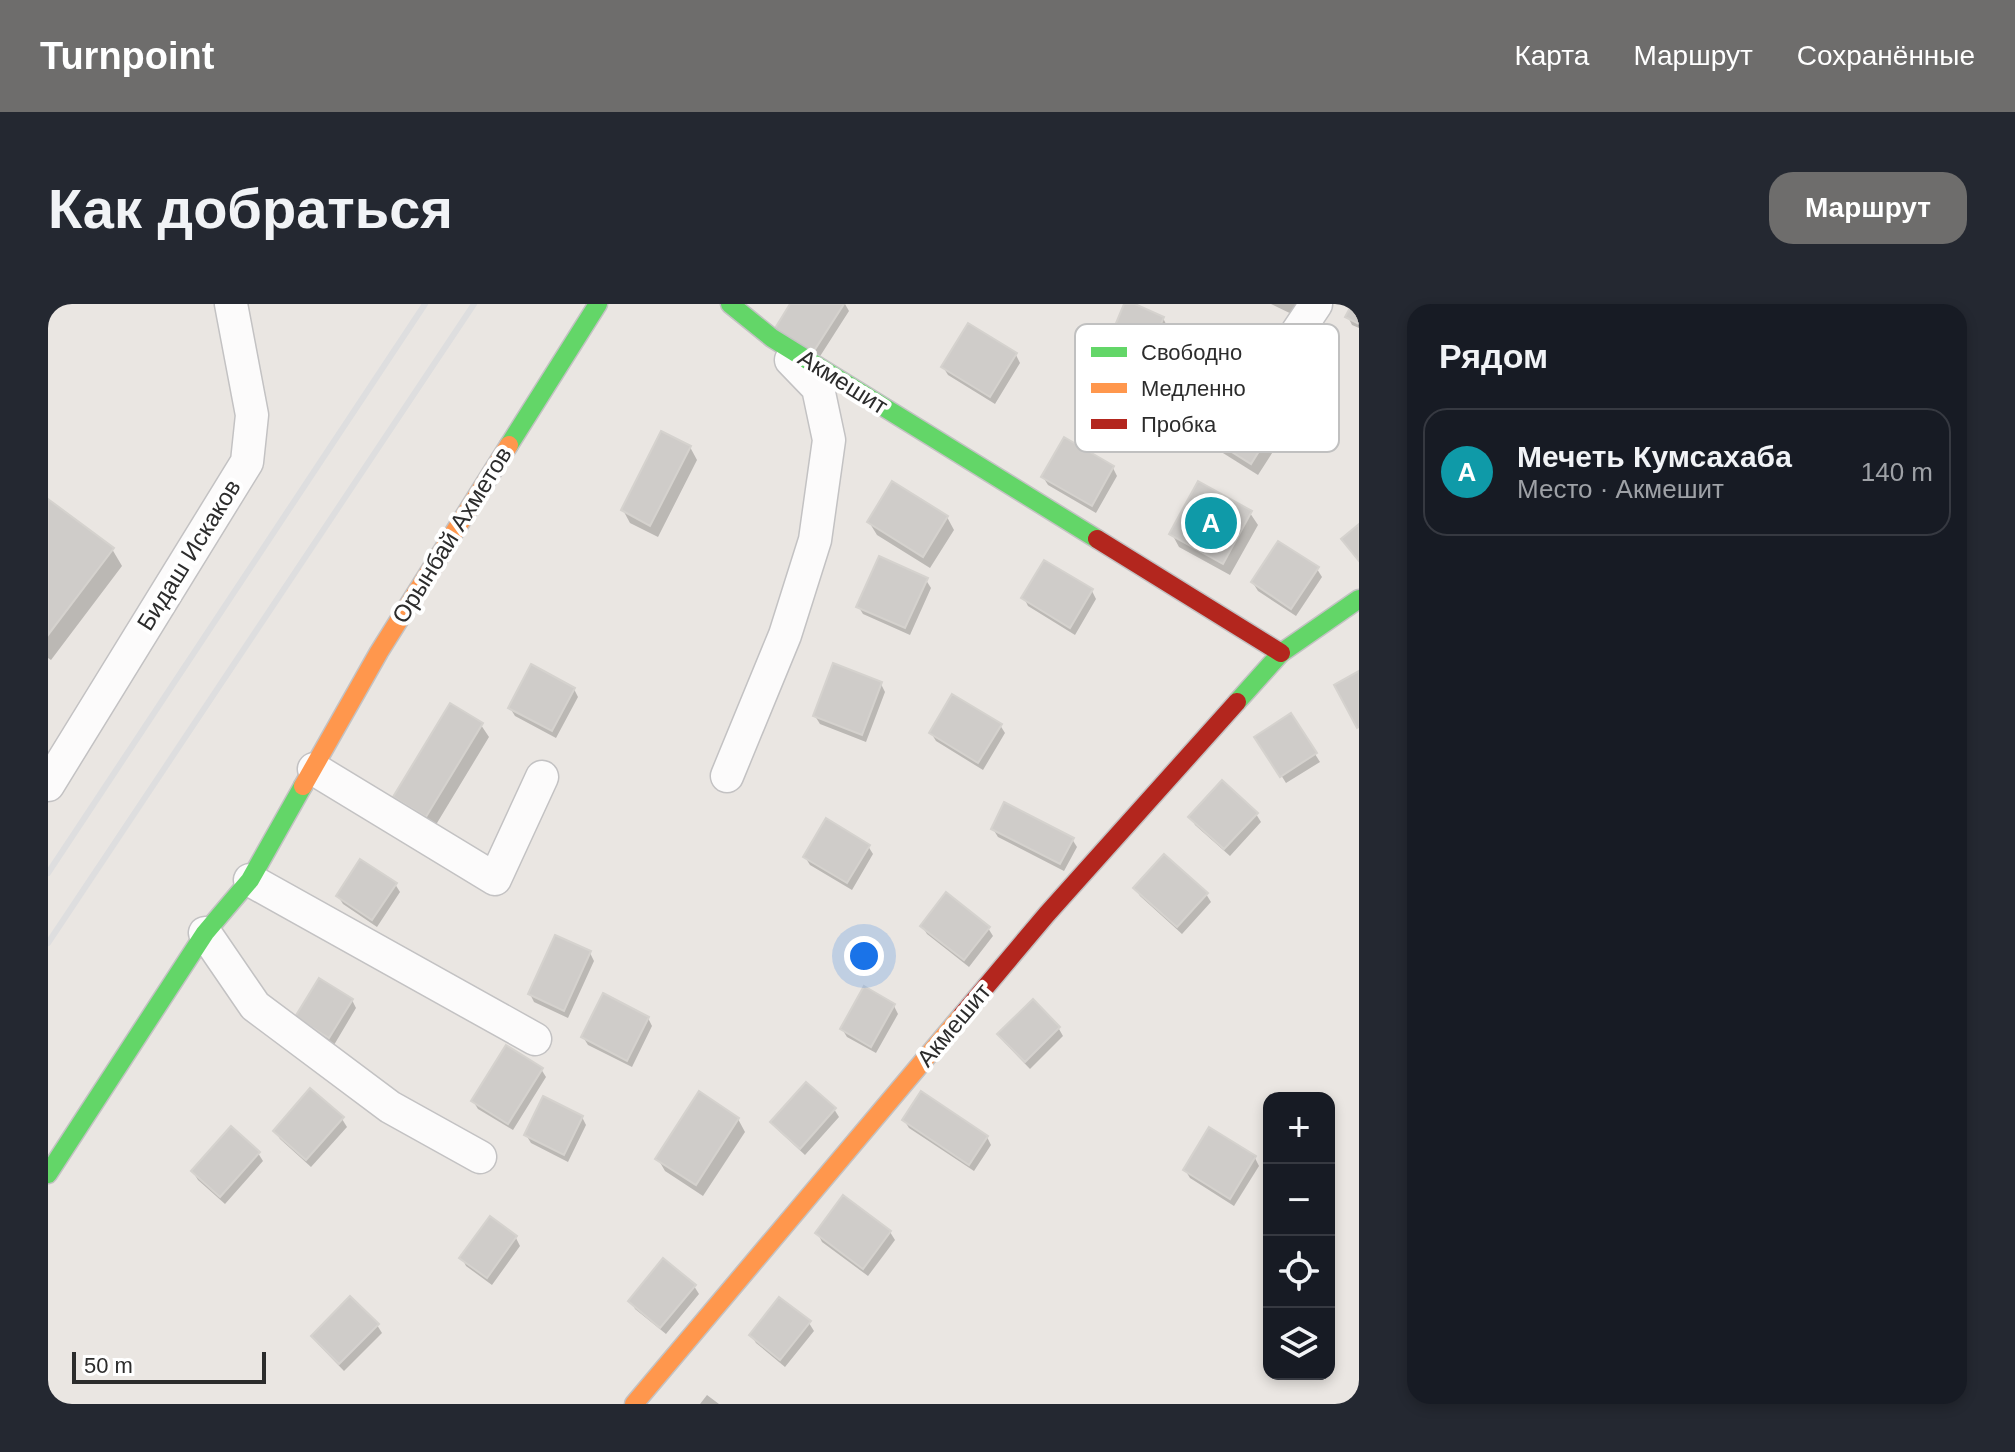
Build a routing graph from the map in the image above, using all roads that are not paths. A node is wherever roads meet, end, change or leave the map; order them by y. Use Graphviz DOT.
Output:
graph roads {
  1 [pos="231,304"];
  2 [pos="598,304"];
  3 [pos="730,304"];
  4 [pos="1316,304"];
  5 [pos="1303,324"];
  6 [pos="772,338"];
  7 [pos="1359,599"];
  8 [pos="1281,653"];
  9 [pos="314,769"];
  10 [pos="727,776"];
  11 [pos="542,777"];
  12 [pos="48,785"];
  13 [pos="250,880"];
  14 [pos="205,933"];
  15 [pos="535,1039"];
  16 [pos="480,1157"];
  17 [pos="48,1174"];
  18 [pos="634,1404"];
  1 -- 12 [label="street, Бидаш Искаков"];
  2 -- 9 [label="street, Орынбай Ахметов"];
  3 -- 6 [label="street, Акмешит"];
  4 -- 5 [label="street"];
  6 -- 8 [label="street, Акмешит"];
  6 -- 10 [label="street, Акмешит"];
  7 -- 8 [label="street, Акмешит"];
  8 -- 18 [label="street, Акмешит"];
  9 -- 11 [label="street"];
  9 -- 13 [label="street, Орынбай Ахметов"];
  13 -- 14 [label="street, Орынбай Ахметов"];
  13 -- 15 [label="street"];
  14 -- 16 [label="street"];
  14 -- 17 [label="street, Орынбай Ахметов"];
}
